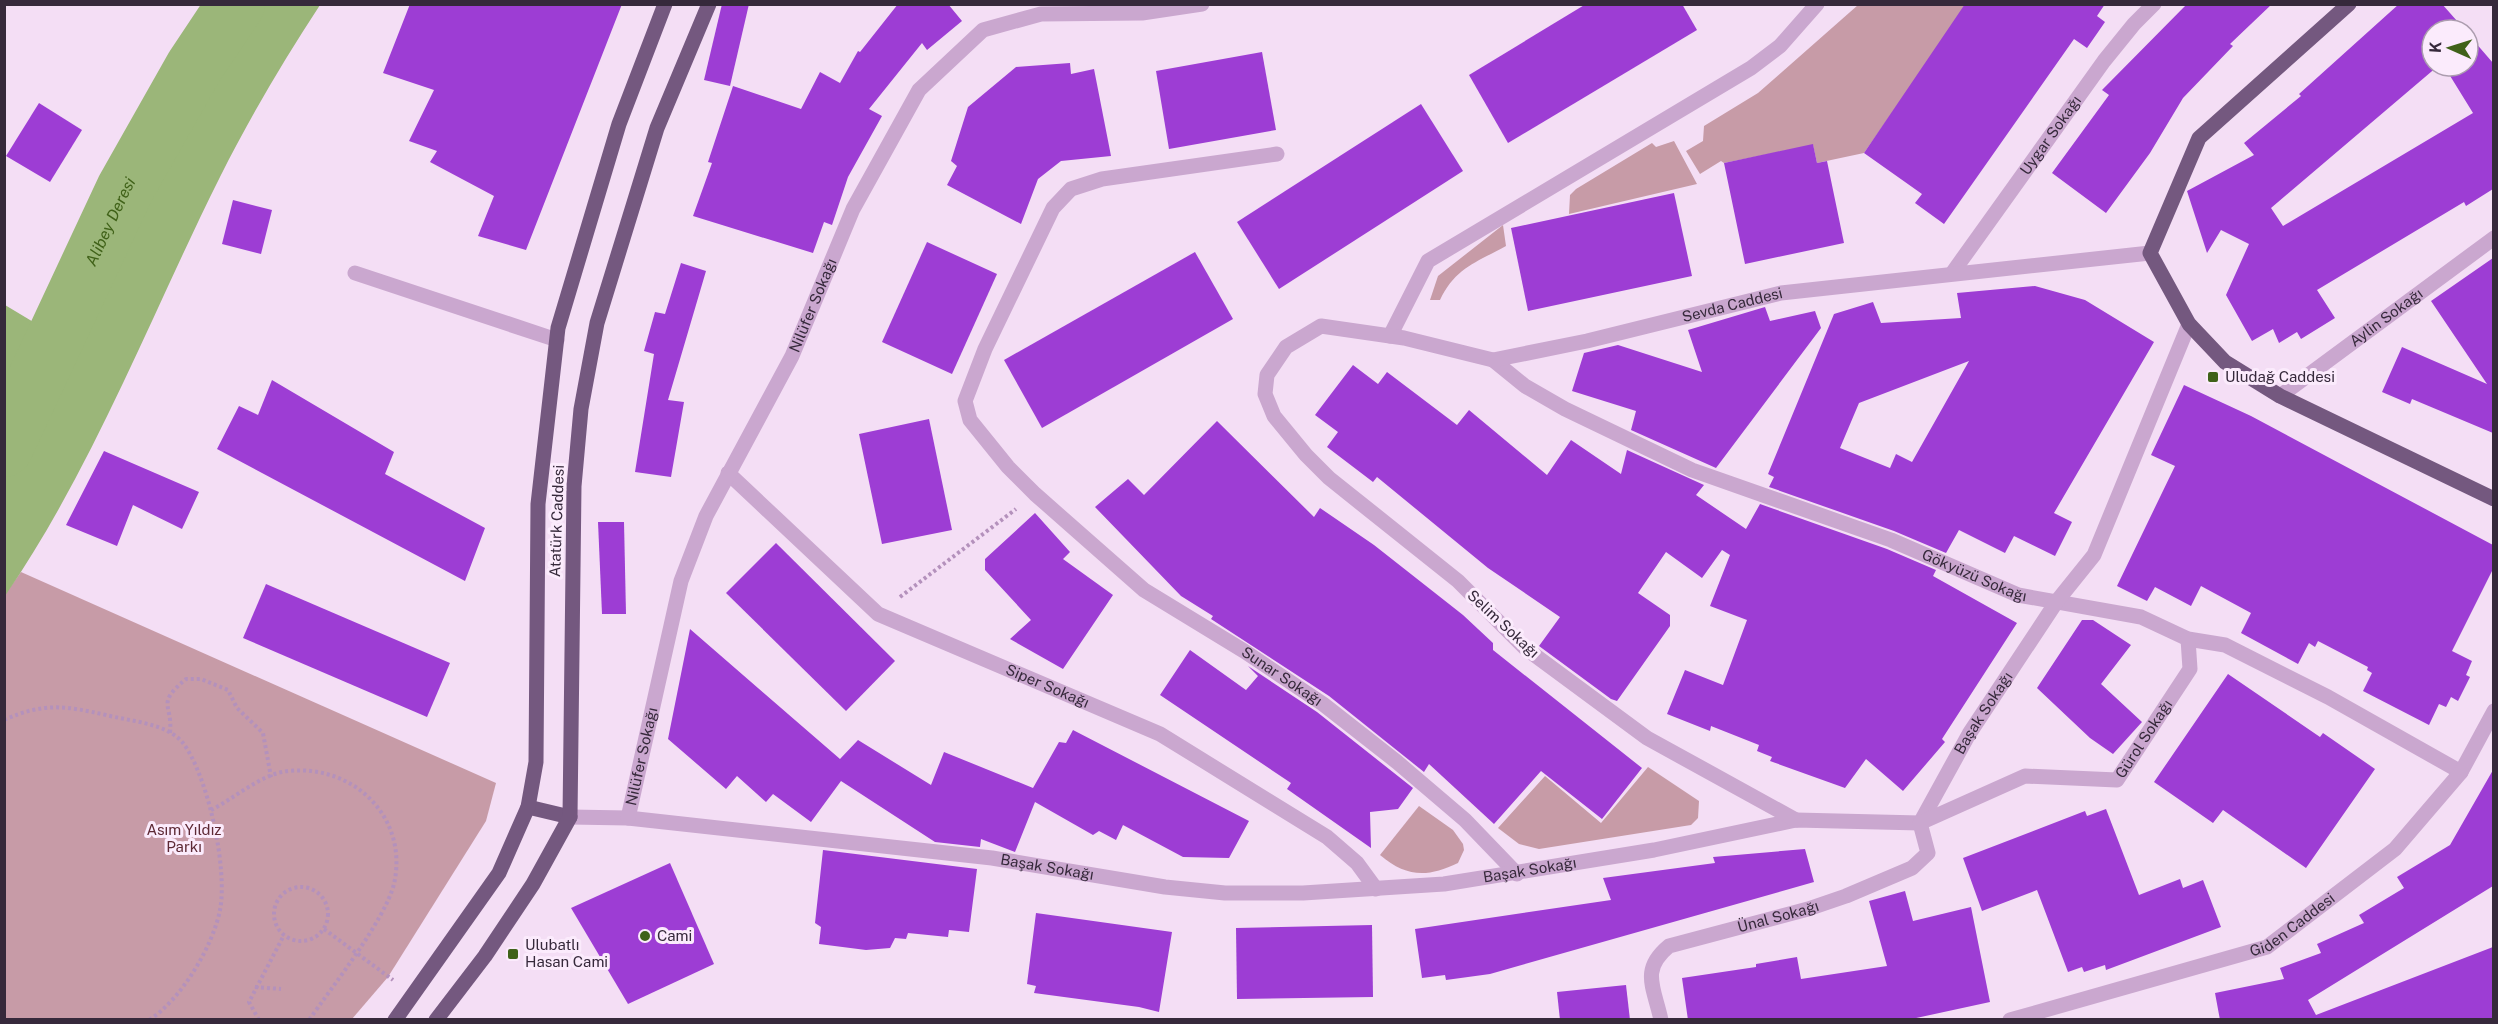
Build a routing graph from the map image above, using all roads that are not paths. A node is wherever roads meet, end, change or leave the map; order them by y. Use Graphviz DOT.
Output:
graph roads {
  1 [pos="665,4"];
  2 [pos="709,4"];
  3 [pos="1202,4"];
  4 [pos="1817,4"];
  5 [pos="2154,4"];
  6 [pos="2349,4"];
  7 [pos="1277,154"];
  8 [pos="2493,238"];
  9 [pos="2150,253"];
  10 [pos="1953,272"];
  11 [pos="355,273"];
  12 [pos="2188,324"];
  13 [pos="1390,336"];
  14 [pos="557,340"];
  15 [pos="1493,360"];
  16 [pos="1267,375"];
  17 [pos="2280,396"];
  18 [pos="728,473"];
  19 [pos="2493,499"];
  20 [pos="2057,602"];
  21 [pos="2188,639"];
  22 [pos="2493,711"];
  23 [pos="2461,772"];
  24 [pos="528,807"];
  25 [pos="570,817"];
  26 [pos="628,818"];
  27 [pos="1796,820"];
  28 [pos="1920,823"];
  29 [pos="1517,874"];
  30 [pos="1376,889"];
  31 [pos="395,1020"];
  32 [pos="436,1020"];
  33 [pos="1661,1020"];
  34 [pos="2010,1020"];
  1 -- 14 [label="main road, Atatürk Caddesi"];
  2 -- 25 [label="main road, Atatürk Caddesi"];
  3 -- 18 [label="street, Nilüfer Sokağı"];
  4 -- 13 [label="street"];
  5 -- 10 [label="street, Uygar Sokağı"];
  6 -- 9 [label="main road"];
  7 -- 29 [label="street, Sunar Sokağı"];
  8 -- 17 [label="street, Aylin Sokağı"];
  9 -- 10 [label="street, Sevda Caddesi"];
  9 -- 12 [label="main road"];
  10 -- 15 [label="street, Sevda Caddesi"];
  11 -- 14 [label="street"];
  12 -- 17 [label="main road"];
  12 -- 20 [label="street, Başak Sokağı"];
  13 -- 15 [label="street, Sevda Caddesi"];
  13 -- 16 [label="street, Sevda Caddesi"];
  14 -- 24 [label="main road, Atatürk Caddesi"];
  15 -- 20 [label="street, Gökyüzü Sokağı"];
  16 -- 27 [label="street, Selim Sokağı"];
  17 -- 19 [label="main road"];
  18 -- 26 [label="street, Nilüfer Sokağı"];
  18 -- 30 [label="street, Siper Sokağı"];
  20 -- 21 [label="street, Gökyüzü Sokağı"];
  20 -- 28 [label="street, Başak Sokağı"];
  21 -- 23 [label="street, Gökyüzü Sokağı"];
  21 -- 28 [label="street, Gürol Sokağı"];
  22 -- 23 [label="street, Giden Caddesi"];
  23 -- 34 [label="street, Giden Caddesi"];
  24 -- 25 [label="main road"];
  24 -- 31 [label="main road, Atatürk Caddesi"];
  25 -- 26 [label="street, Başak Sokağı"];
  25 -- 32 [label="main road, Atatürk Caddesi"];
  26 -- 30 [label="street, Başak Sokağı"];
  27 -- 28 [label="street, Başak Sokağı"];
  27 -- 29 [label="street, Başak Sokağı"];
  28 -- 33 [label="street, Ünal Sokağı"];
  29 -- 30 [label="street, Başak Sokağı"];
}
